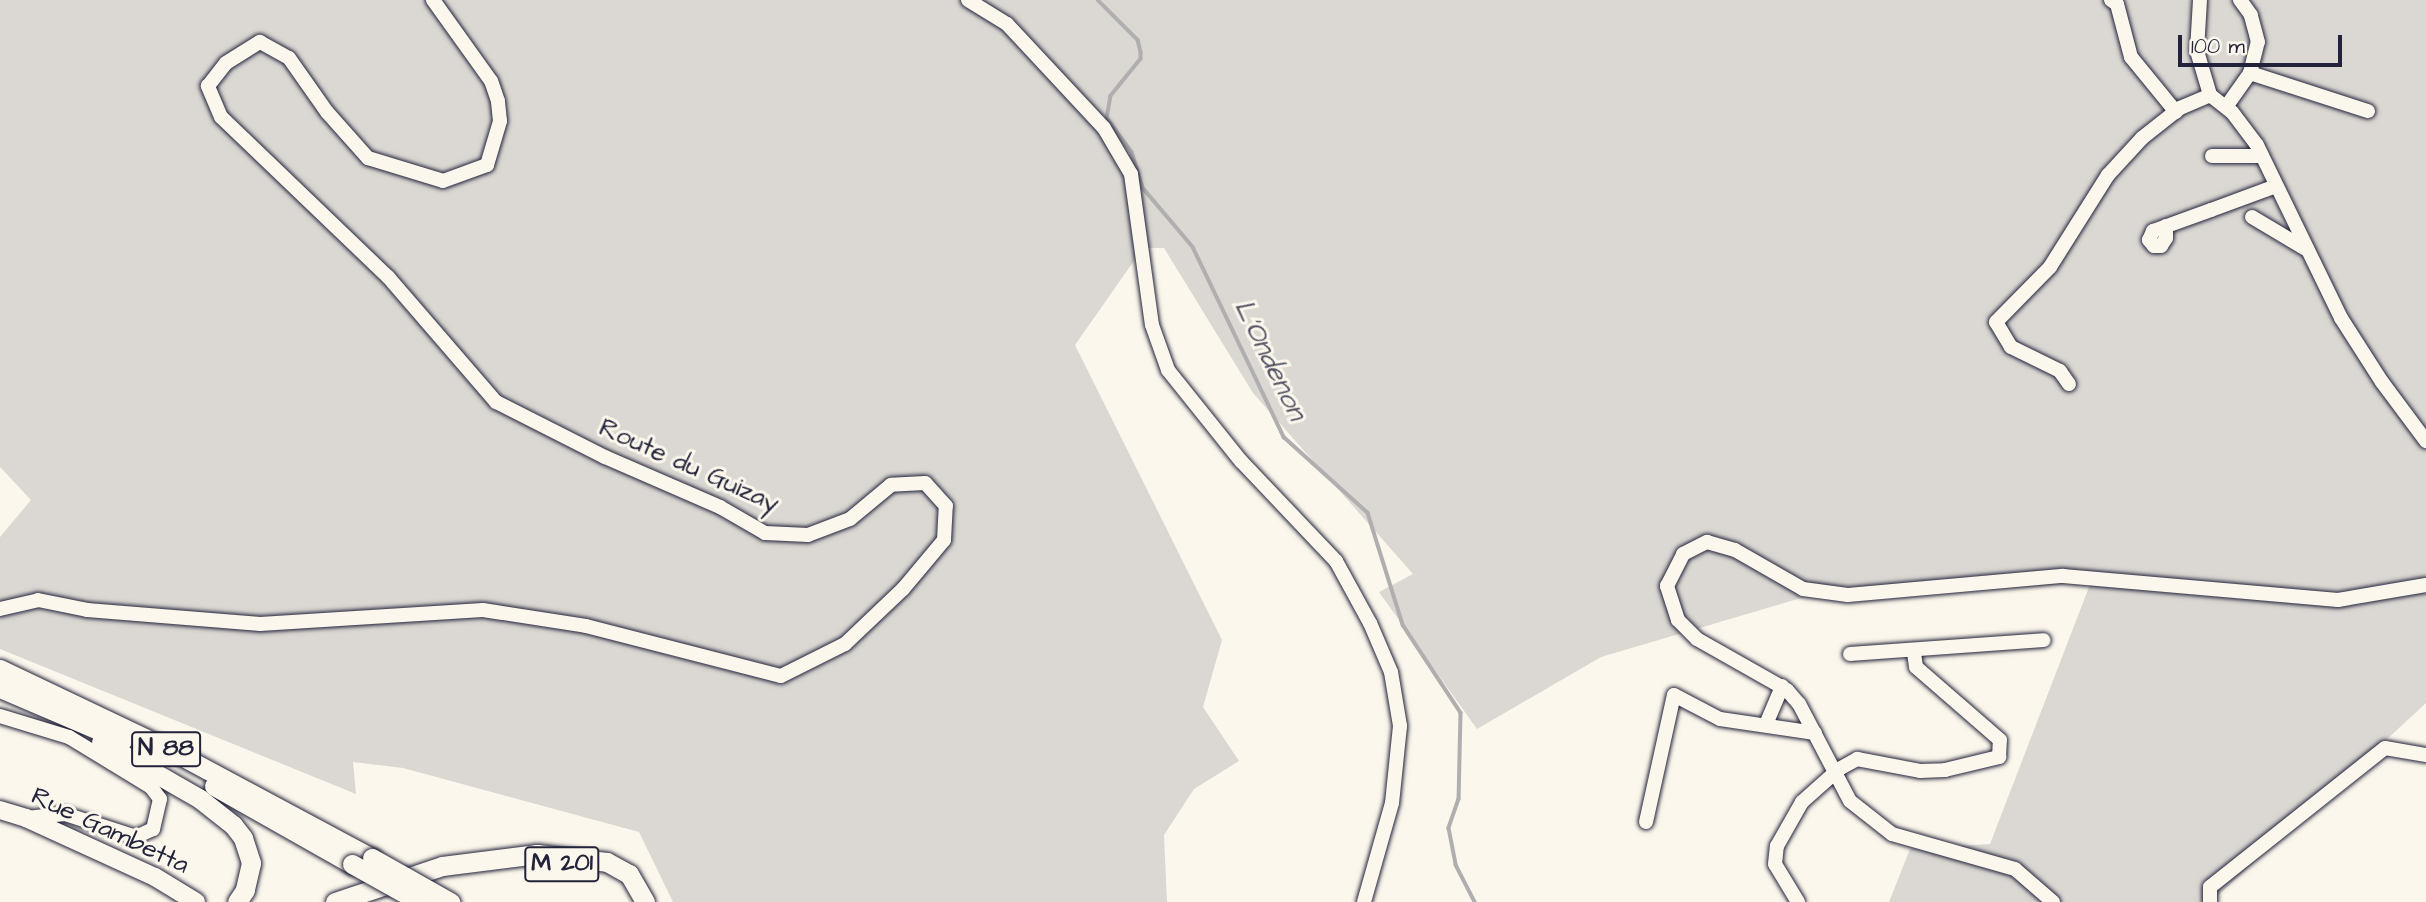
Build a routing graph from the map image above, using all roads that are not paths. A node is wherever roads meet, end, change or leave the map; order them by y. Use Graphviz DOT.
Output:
graph roads {
  1 [pos="433,0"];
  2 [pos="968,0"];
  3 [pos="2111,0"];
  4 [pos="2200,0"];
  5 [pos="2240,0"];
  6 [pos="2250,73"];
  7 [pos="2210,95"];
  8 [pos="2226,107"];
  9 [pos="2368,111"];
  10 [pos="2176,112"];
  11 [pos="2212,156"];
  12 [pos="2262,156"];
  13 [pos="2276,186"];
  14 [pos="2211,210"];
  15 [pos="2252,217"];
  16 [pos="2166,226"];
  17 [pos="2201,226"];
  18 [pos="2308,251"];
  19 [pos="2069,384"];
  20 [pos="2426,441"];
  21 [pos="2426,585"];
  22 [pos="1,609"];
  23 [pos="2043,640"];
  24 [pos="1914,653"];
  25 [pos="1850,654"];
  26 [pos="0,669"];
  27 [pos="1782,686"];
  28 [pos="0,690"];
  29 [pos="0,716"];
  30 [pos="1768,722"];
  31 [pos="1815,733"];
  32 [pos="2426,755"];
  33 [pos="1834,775"];
  34 [pos="0,810"];
  35 [pos="26,818"];
  36 [pos="1646,822"];
  37 [pos="2209,901"];
  38 [pos="196,902"];
  39 [pos="237,902"];
  40 [pos="335,902"];
  41 [pos="363,902"];
  42 [pos="419,902"];
  43 [pos="450,902"];
  44 [pos="632,902"];
  45 [pos="645,902"];
  46 [pos="1363,902"];
  47 [pos="1798,902"];
  48 [pos="2053,902"];
  1 -- 22 [label="street, Route du Guizay"];
  2 -- 46 [label="street"];
  3 -- 10 [label="street"];
  4 -- 7 [label="street"];
  5 -- 6 [label="street"];
  6 -- 8 [label="street"];
  6 -- 9 [label="street"];
  7 -- 8 [label="street"];
  7 -- 10 [label="street"];
  8 -- 12 [label="street"];
  10 -- 19 [label="street"];
  11 -- 12 [label="street"];
  12 -- 13 [label="street"];
  13 -- 14 [label="street"];
  13 -- 18 [label="street"];
  14 -- 16 [label="street"];
  14 -- 17 [label="street"];
  15 -- 18 [label="street"];
  18 -- 20 [label="street"];
  21 -- 27 [label="street"];
  23 -- 24 [label="street"];
  24 -- 25 [label="street"];
  24 -- 33 [label="street"];
  26 -- 43 [label="highway, N 88, bridge"];
  27 -- 30 [label="street"];
  27 -- 31 [label="street"];
  28 -- 39 [label="highway"];
  28 -- 42 [label="highway, N 88, bridge"];
  29 -- 35 [label="street"];
  30 -- 31 [label="street"];
  30 -- 36 [label="street"];
  31 -- 33 [label="street"];
  32 -- 37 [label="street"];
  33 -- 47 [label="street"];
  33 -- 48 [label="street"];
  34 -- 35 [label="main road, Rue Gambetta"];
  35 -- 38 [label="main road, Rue Gambetta"];
  40 -- 45 [label="highway"];
  41 -- 44 [label="highway, M 201"];
}
